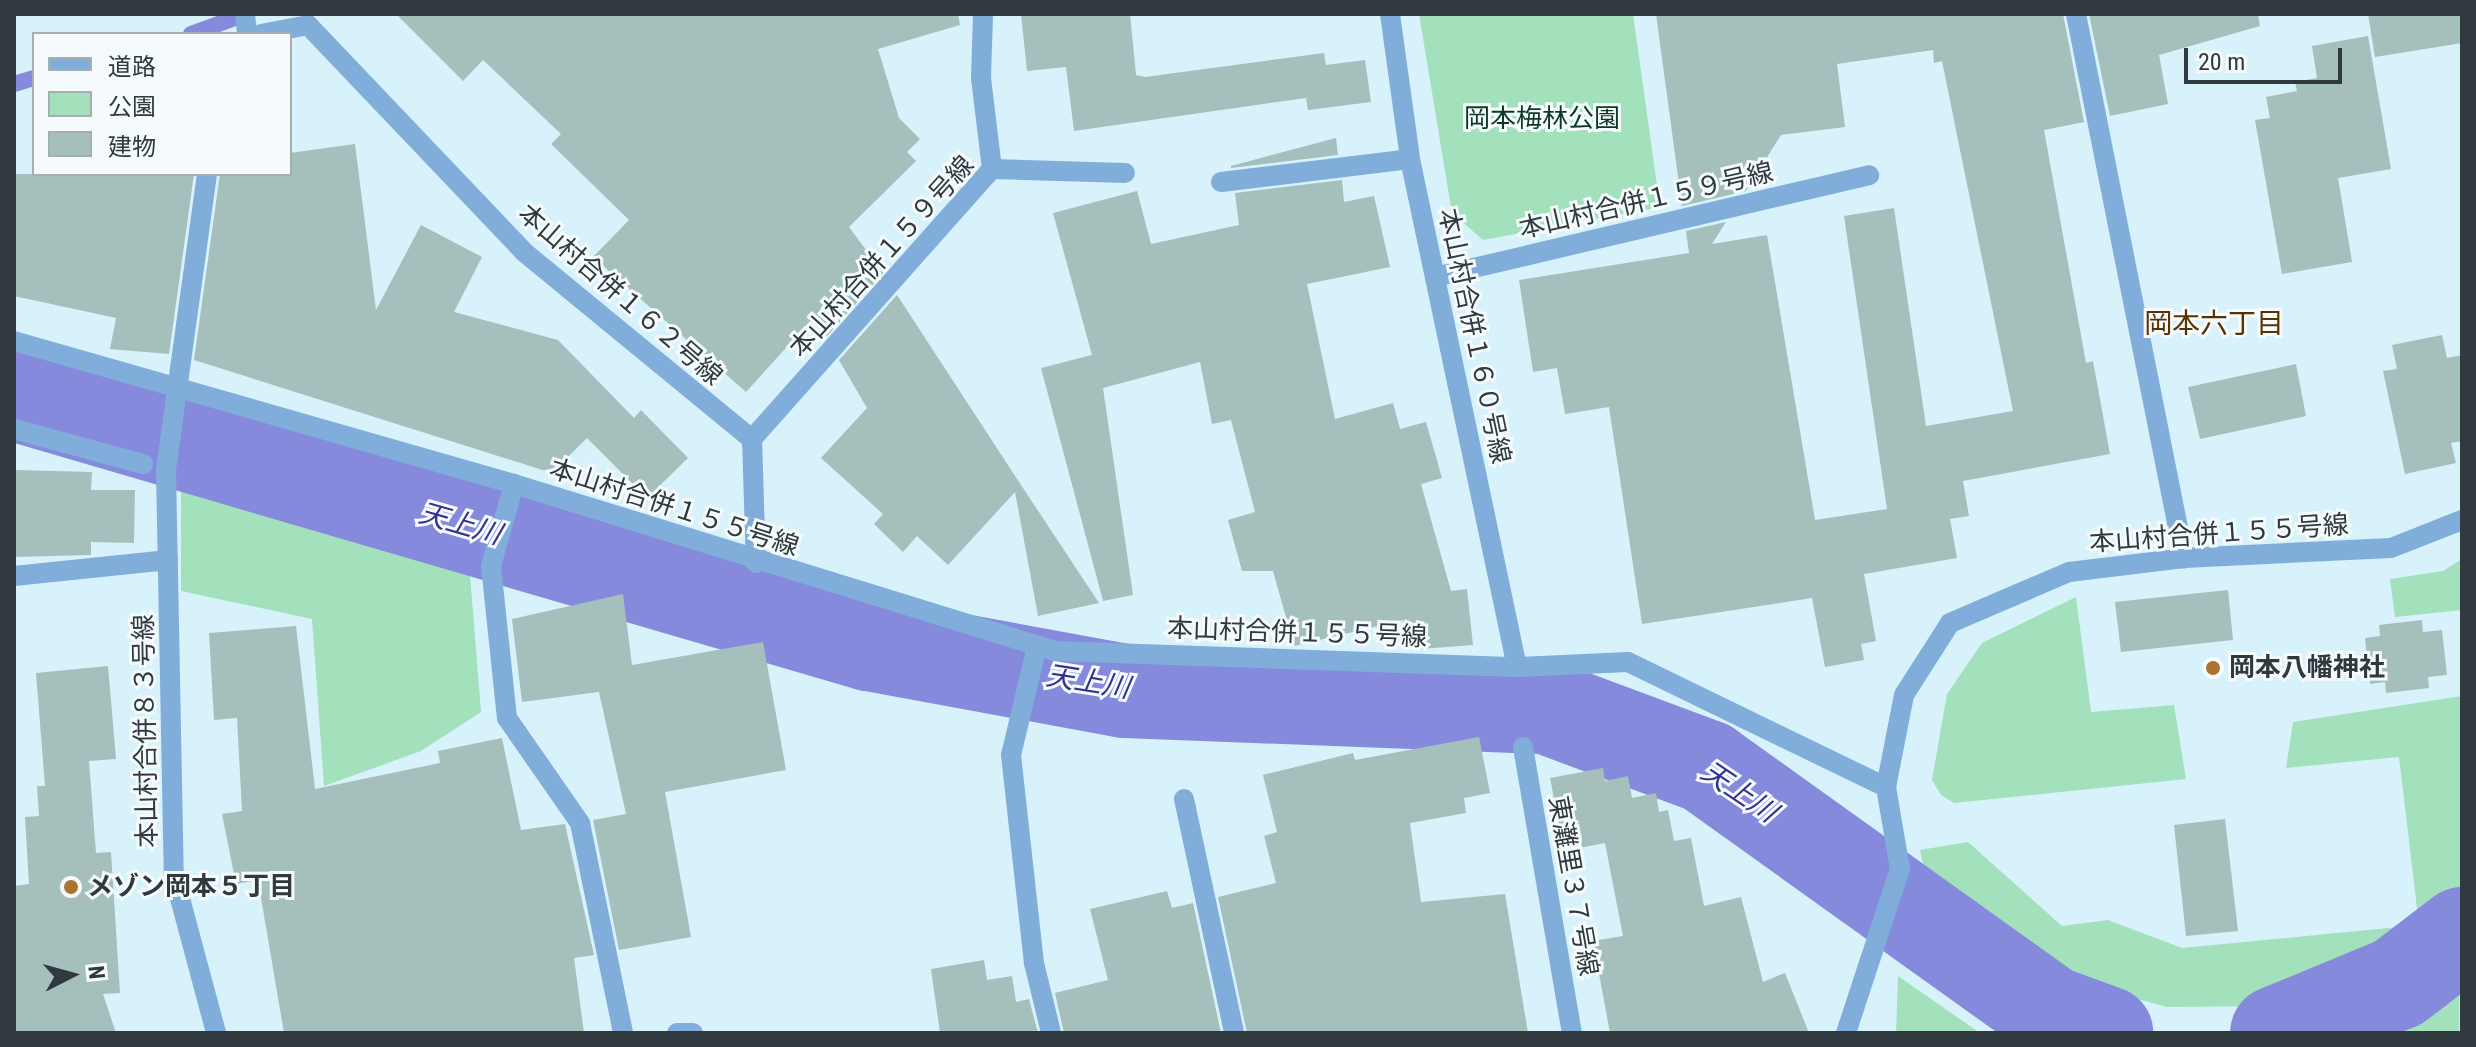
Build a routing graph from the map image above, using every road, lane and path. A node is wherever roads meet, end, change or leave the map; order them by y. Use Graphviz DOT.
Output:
graph roads {
  1 [pos="983,14"];
  2 [pos="1390,14"];
  3 [pos="2076,14"];
  4 [pos="271,32"];
  5 [pos="1410,159"];
  6 [pos="992,169"];
  7 [pos="1125,173"];
  8 [pos="1869,175"];
  9 [pos="207,176"];
  10 [pos="1221,182"];
  11 [pos="1435,277"];
  12 [pos="14,341"];
  13 [pos="174,388"];
  14 [pos="14,429"];
  15 [pos="752,439"];
  16 [pos="143,464"];
  17 [pos="514,484"];
  18 [pos="2462,520"];
  19 [pos="2184,558"];
  20 [pos="168,560"];
  21 [pos="756,563"];
  22 [pos="14,576"];
  23 [pos="1037,653"];
  24 [pos="1517,667"];
  25 [pos="1523,747"];
  26 [pos="1886,787"];
  27 [pos="1184,799"];
  28 [pos="216,1033"];
  29 [pos="623,1033"];
  30 [pos="677,1033"];
  31 [pos="693,1033"];
  32 [pos="1051,1033"];
  33 [pos="1234,1033"];
  34 [pos="1572,1033"];
  35 [pos="1846,1033"];
  1 -- 6 [label="street"];
  2 -- 5 [label="street, 本山村合併１６０号線"];
  3 -- 19 [label="street"];
  4 -- 15 [label="street, 本山村合併１６２号線"];
  5 -- 10 [label="street"];
  5 -- 11 [label="street, 本山村合併１６０号線"];
  6 -- 7 [label="street, 本山村合併１５９号線"];
  6 -- 15 [label="street, 本山村合併１５９号線"];
  8 -- 11 [label="street, 本山村合併１５９号線"];
  9 -- 13 [label="street, 本山村合併８３号線"];
  11 -- 24 [label="street, 本山村合併１６０号線"];
  12 -- 13 [label="street, 本山村合併１５５号線"];
  13 -- 17 [label="street, 本山村合併１５５号線"];
  13 -- 20 [label="street, 本山村合併８３号線"];
  14 -- 16 [label="street"];
  15 -- 21 [label="street"];
  17 -- 21 [label="street, 本山村合併１５５号線"];
  17 -- 29 [label="street"];
  18 -- 19 [label="street, 本山村合併１５５号線"];
  19 -- 26 [label="street, 本山村合併１５５号線"];
  20 -- 22 [label="street"];
  20 -- 28 [label="street, 本山村合併８３号線"];
  21 -- 23 [label="street, 本山村合併１５５号線"];
  23 -- 24 [label="street, 本山村合併１５５号線"];
  23 -- 32 [label="street"];
  24 -- 26 [label="street, 本山村合併１５５号線"];
  25 -- 34 [label="street, 東灘里３７号線"];
  26 -- 35 [label="street"];
  27 -- 33 [label="street"];
  30 -- 31 [label="street"];
}
